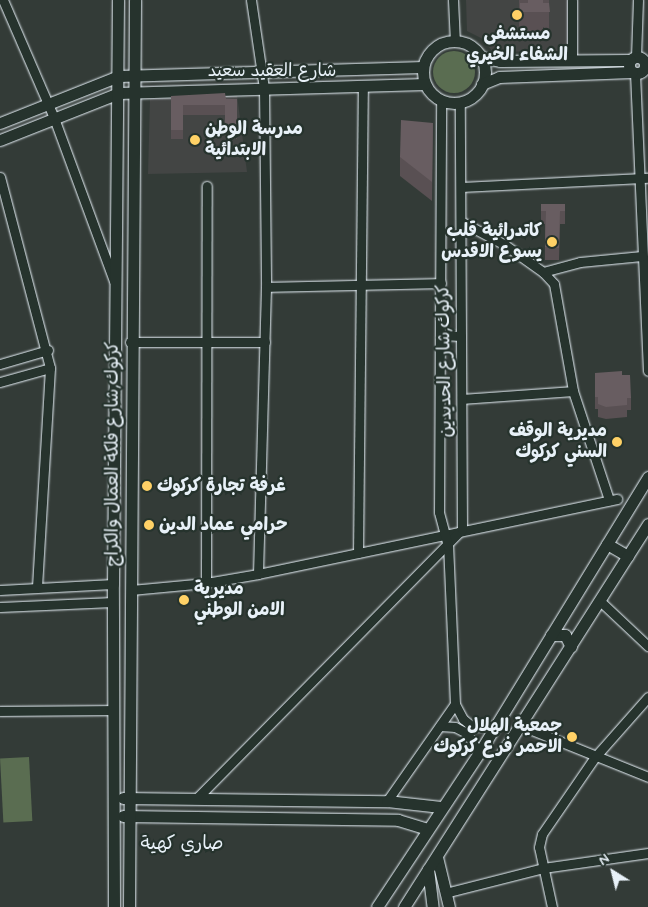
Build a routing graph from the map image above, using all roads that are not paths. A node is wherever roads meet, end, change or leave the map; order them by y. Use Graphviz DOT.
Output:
graph roads {
  1 [pos="3,0"];
  2 [pos="118,0"];
  3 [pos="135,0"];
  4 [pos="251,0"];
  5 [pos="453,0"];
  6 [pos="572,0"];
  7 [pos="638,0"];
  8 [pos="455,42"];
  9 [pos="480,57"];
  10 [pos="639,59"];
  11 [pos="572,60"];
  12 [pos="423,67"];
  13 [pos="264,72"];
  14 [pos="639,73"];
  15 [pos="135,74"];
  16 [pos="119,76"];
  17 [pos="425,84"];
  18 [pos="482,84"];
  19 [pos="264,88"];
  20 [pos="363,88"];
  21 [pos="135,91"];
  22 [pos="119,93"];
  23 [pos="441,100"];
  24 [pos="460,102"];
  25 [pos="48,104"];
  26 [pos="54,118"];
  27 [pos="0,123"];
  28 [pos="0,140"];
  29 [pos="0,176"];
  30 [pos="644,178"];
  31 [pos="207,186"];
  32 [pos="461,187"];
  33 [pos="462,222"];
  34 [pos="642,256"];
  35 [pos="544,272"];
  36 [pos="441,283"];
  37 [pos="266,287"];
  38 [pos="361,287"];
  39 [pos="117,289"];
  40 [pos="440,335"];
  41 [pos="461,336"];
  42 [pos="208,341"];
  43 [pos="130,342"];
  44 [pos="265,342"];
  45 [pos="48,350"];
  46 [pos="0,364"];
  47 [pos="50,368"];
  48 [pos="648,371"];
  49 [pos="0,382"];
  50 [pos="573,391"];
  51 [pos="462,399"];
  52 [pos="648,477"];
  53 [pos="648,524"];
  54 [pos="462,529"];
  55 [pos="444,534"];
  56 [pos="607,544"];
  57 [pos="448,546"];
  58 [pos="358,553"];
  59 [pos="628,556"];
  60 [pos="258,574"];
  61 [pos="206,583"];
  62 [pos="113,584"];
  63 [pos="37,588"];
  64 [pos="0,590"];
  65 [pos="131,590"];
  66 [pos="600,601"];
  67 [pos="113,602"];
  68 [pos="0,607"];
  69 [pos="551,635"];
  70 [pos="648,646"];
  71 [pos="571,647"];
  72 [pos="648,697"];
  73 [pos="455,704"];
  74 [pos="114,710"];
  75 [pos="0,711"];
  76 [pos="440,726"];
  77 [pos="495,726"];
  78 [pos="522,726"];
  79 [pos="479,753"];
  80 [pos="595,757"];
  81 [pos="648,777"];
  82 [pos="129,797"];
  83 [pos="114,798"];
  84 [pos="196,799"];
  85 [pos="387,801"];
  86 [pos="441,807"];
  87 [pos="128,816"];
  88 [pos="113,817"];
  89 [pos="427,829"];
  90 [pos="648,853"];
  91 [pos="437,857"];
  92 [pos="543,868"];
  93 [pos="428,869"];
  94 [pos="445,893"];
  95 [pos="114,907"];
  96 [pos="129,907"];
  97 [pos="377,907"];
  98 [pos="404,907"];
  99 [pos="433,907"];
  100 [pos="448,907"];
  101 [pos="552,907"];
  1 -- 25 [label="street"];
  2 -- 16 [label="street, كركوك,شارع فلكة العمال والكراج"];
  3 -- 15 [label="street, كركوك,شارع فلكة العمال والكراج"];
  4 -- 13 [label="street"];
  5 -- 8 [label="street"];
  6 -- 11 [label="street"];
  7 -- 10 [label="street"];
  8 -- 9 [label="street"];
  8 -- 12 [label="street"];
  9 -- 11 [label="street"];
  9 -- 18 [label="street"];
  10 -- 11 [label="street"];
  10 -- 14 [label="street"];
  12 -- 13 [label="street, شارع العقيد سعيد"];
  12 -- 17 [label="street"];
  13 -- 15 [label="street, شارع العقيد سعيد"];
  13 -- 19 [label="street"];
  14 -- 18 [label="street"];
  14 -- 30 [label="street"];
  15 -- 16 [label="street, شارع العقيد سعيد"];
  15 -- 21 [label="street, كركوك,شارع فلكة العمال والكراج"];
  16 -- 22 [label="street, كركوك,شارع فلكة العمال والكراج"];
  16 -- 25 [label="street, شارع العقيد سعيد"];
  17 -- 20 [label="street, شارع العقيد سعيد"];
  17 -- 23 [label="street"];
  18 -- 24 [label="street"];
  19 -- 20 [label="street, شارع العقيد سعيد"];
  19 -- 21 [label="street, شارع العقيد سعيد"];
  19 -- 37 [label="street"];
  20 -- 38 [label="street"];
  21 -- 22 [label="street, شارع العقيد سعيد"];
  21 -- 43 [label="street, كركوك,شارع فلكة العمال والكراج"];
  22 -- 26 [label="street, شارع العقيد سعيد"];
  22 -- 39 [label="street, كركوك,شارع فلكة العمال والكراج"];
  23 -- 24 [label="street"];
  23 -- 36 [label="street, كركوك,شارع الحديدين"];
  24 -- 32 [label="street, كركوك,شارع الحديدين"];
  25 -- 26 [label="street"];
  25 -- 27 [label="street, شارع العقيد سعيد"];
  26 -- 28 [label="street, شارع العقيد سعيد"];
  26 -- 39 [label="street"];
  29 -- 45 [label="street"];
  30 -- 32 [label="street"];
  30 -- 34 [label="street"];
  31 -- 42 [label="street"];
  32 -- 33 [label="street, كركوك,شارع الحديدين"];
  33 -- 35 [label="street"];
  33 -- 41 [label="street, كركوك,شارع الحديدين"];
  34 -- 35 [label="street"];
  34 -- 48 [label="street"];
  35 -- 50 [label="street"];
  36 -- 38 [label="street, كركوك,شارع الحديدين"];
  36 -- 40 [label="street, كركوك,شارع الحديدين"];
  37 -- 38 [label="street, كركوك,شارع الحديدين"];
  37 -- 44 [label="street"];
  38 -- 58 [label="street"];
  39 -- 62 [label="street, كركوك,شارع فلكة العمال والكراج"];
  40 -- 41 [label="street"];
  40 -- 55 [label="street, كركوك,شارع الحديدين"];
  41 -- 51 [label="street, كركوك,شارع الحديدين"];
  42 -- 43 [label="street"];
  42 -- 44 [label="street"];
  42 -- 61 [label="street"];
  43 -- 65 [label="street, كركوك,شارع فلكة العمال والكراج"];
  44 -- 60 [label="street"];
  45 -- 46 [label="street"];
  45 -- 47 [label="street"];
  47 -- 49 [label="street"];
  47 -- 63 [label="street"];
  50 -- 51 [label="street"];
  50 -- 54 [label="street"];
  51 -- 54 [label="street, كركوك,شارع الحديدين"];
  52 -- 56 [label="street"];
  53 -- 59 [label="street"];
  54 -- 55 [label="street"];
  54 -- 57 [label="street"];
  55 -- 57 [label="street, كركوك,شارع الحديدين"];
  55 -- 58 [label="street"];
  56 -- 59 [label="street"];
  56 -- 69 [label="street"];
  57 -- 73 [label="street, كركوك,شارع الحديدين"];
  57 -- 84 [label="street"];
  58 -- 60 [label="street"];
  59 -- 66 [label="street"];
  60 -- 61 [label="street"];
  61 -- 65 [label="street"];
  62 -- 63 [label="street"];
  62 -- 67 [label="street, كركوك,شارع فلكة العمال والكراج"];
  63 -- 64 [label="street"];
  65 -- 82 [label="street, كركوك,شارع فلكة العمال والكراج"];
  66 -- 70 [label="street"];
  66 -- 71 [label="street"];
  67 -- 68 [label="street"];
  67 -- 74 [label="street, كركوك,شارع فلكة العمال والكراج"];
  69 -- 71 [label="street"];
  69 -- 77 [label="street"];
  71 -- 78 [label="street"];
  72 -- 80 [label="street"];
  73 -- 76 [label="street"];
  73 -- 77 [label="street"];
  74 -- 75 [label="street"];
  74 -- 83 [label="street, كركوك,شارع فلكة العمال والكراج"];
  76 -- 79 [label="street"];
  76 -- 85 [label="street"];
  77 -- 79 [label="street"];
  78 -- 80 [label="street"];
  78 -- 91 [label="street"];
  79 -- 86 [label="street"];
  80 -- 81 [label="street"];
  80 -- 92 [label="street"];
  82 -- 83 [label="street"];
  82 -- 84 [label="street"];
  82 -- 87 [label="street, كركوك,شارع فلكة العمال والكراج"];
  83 -- 88 [label="street, كركوك,شارع فلكة العمال والكراج"];
  84 -- 85 [label="street"];
  85 -- 86 [label="street"];
  86 -- 89 [label="street"];
  87 -- 88 [label="street"];
  87 -- 89 [label="street"];
  87 -- 96 [label="street, كركوك,شارع فلكة العمال والكراج"];
  88 -- 95 [label="street, كركوك,شارع فلكة العمال والكراج"];
  89 -- 97 [label="street"];
  90 -- 92 [label="street"];
  91 -- 93 [label="street"];
  91 -- 94 [label="street"];
  92 -- 94 [label="street"];
  92 -- 101 [label="street"];
  93 -- 98 [label="street"];
  93 -- 99 [label="street"];
  94 -- 100 [label="street"];
}
